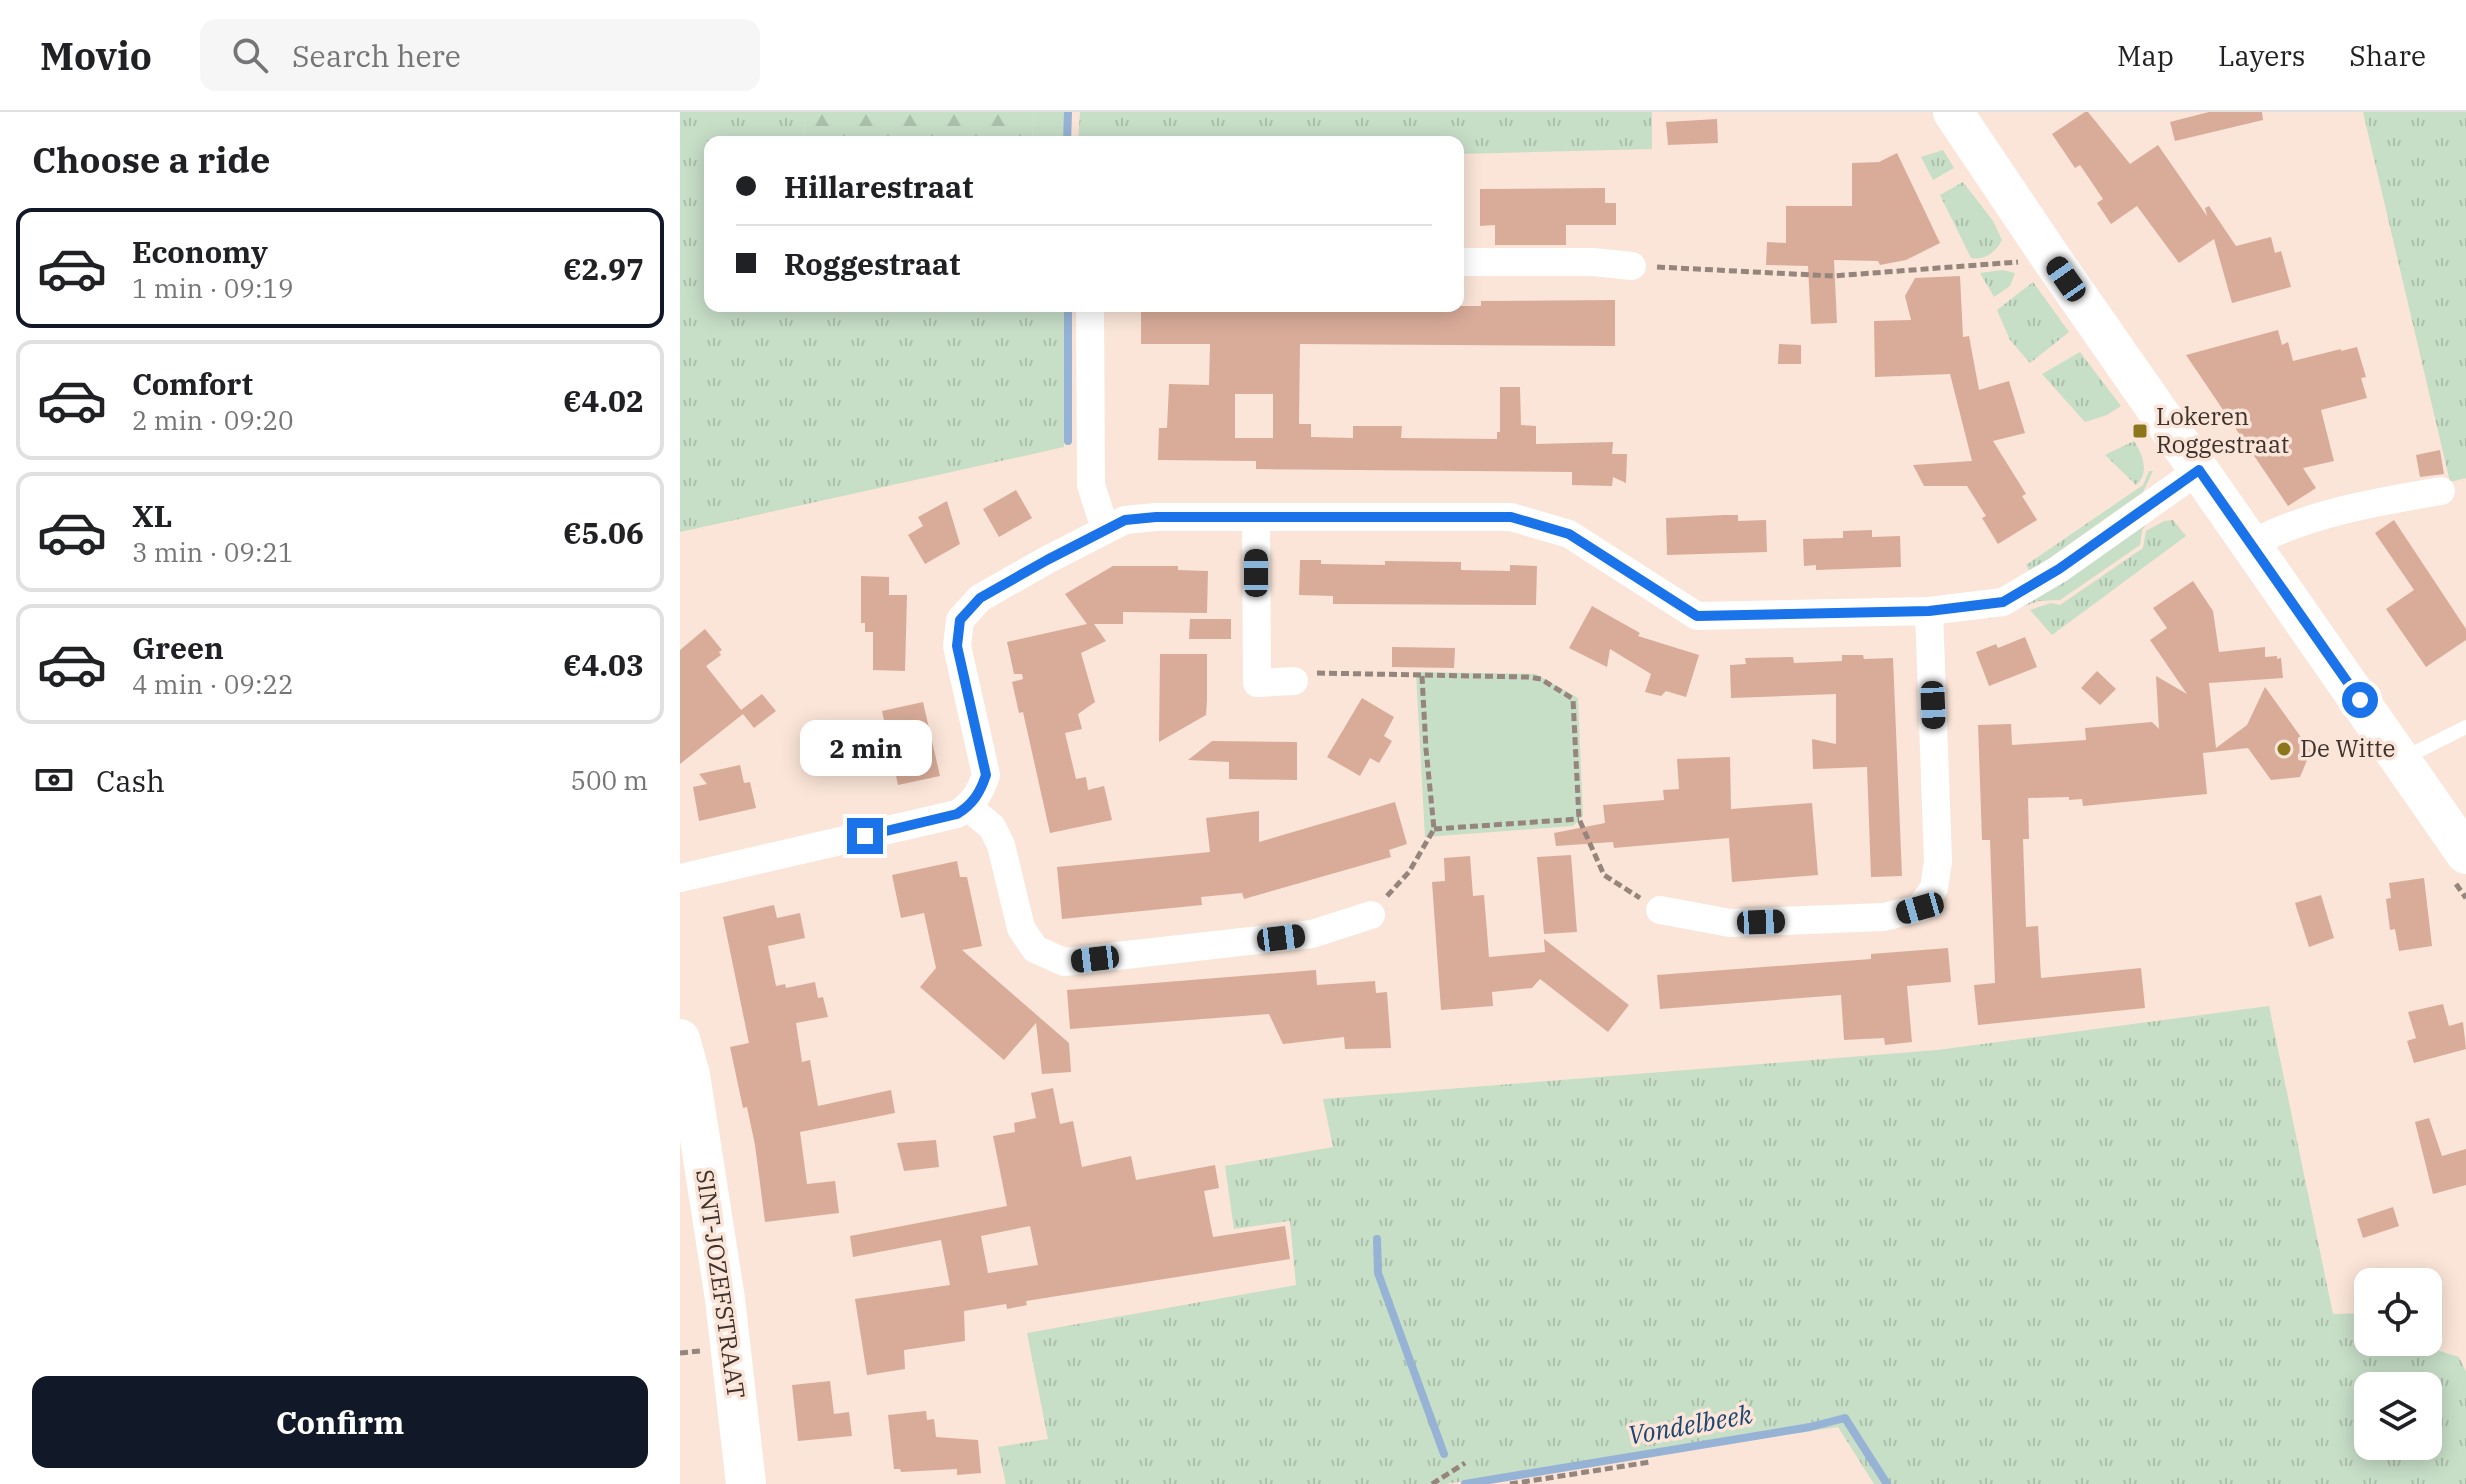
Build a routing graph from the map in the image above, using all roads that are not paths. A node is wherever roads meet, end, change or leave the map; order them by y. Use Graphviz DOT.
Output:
graph roads {
  1 [pos="1953,112"];
  2 [pos="1464,262"];
  3 [pos="1632,266"];
  4 [pos="1090,312"];
  5 [pos="2199,470"];
  6 [pos="2441,491"];
  7 [pos="1256,518"];
  8 [pos="1105,529"];
  9 [pos="2251,544"];
  10 [pos="1929,611"];
  11 [pos="1294,681"];
  12 [pos="2466,727"];
  13 [pos="2400,760"];
  14 [pos="968,807"];
  15 [pos="2466,854"];
  16 [pos="680,878"];
  17 [pos="1660,910"];
  18 [pos="1371,915"];
  19 [pos="680,1039"];
  20 [pos="746,1484"];
  1 -- 5 [label="main road"];
  2 -- 3 [label="street"];
  4 -- 8 [label="street"];
  5 -- 9 [label="main road"];
  5 -- 10 [label="street"];
  6 -- 9 [label="street"];
  7 -- 8 [label="street"];
  7 -- 10 [label="street"];
  7 -- 11 [label="street"];
  8 -- 14 [label="street"];
  9 -- 13 [label="main road"];
  10 -- 17 [label="street"];
  12 -- 13 [label="lane"];
  13 -- 15 [label="main road"];
  14 -- 16 [label="street"];
  14 -- 18 [label="street"];
  19 -- 20 [label="main road, SINT-JOZEFSTRAAT"];
}
